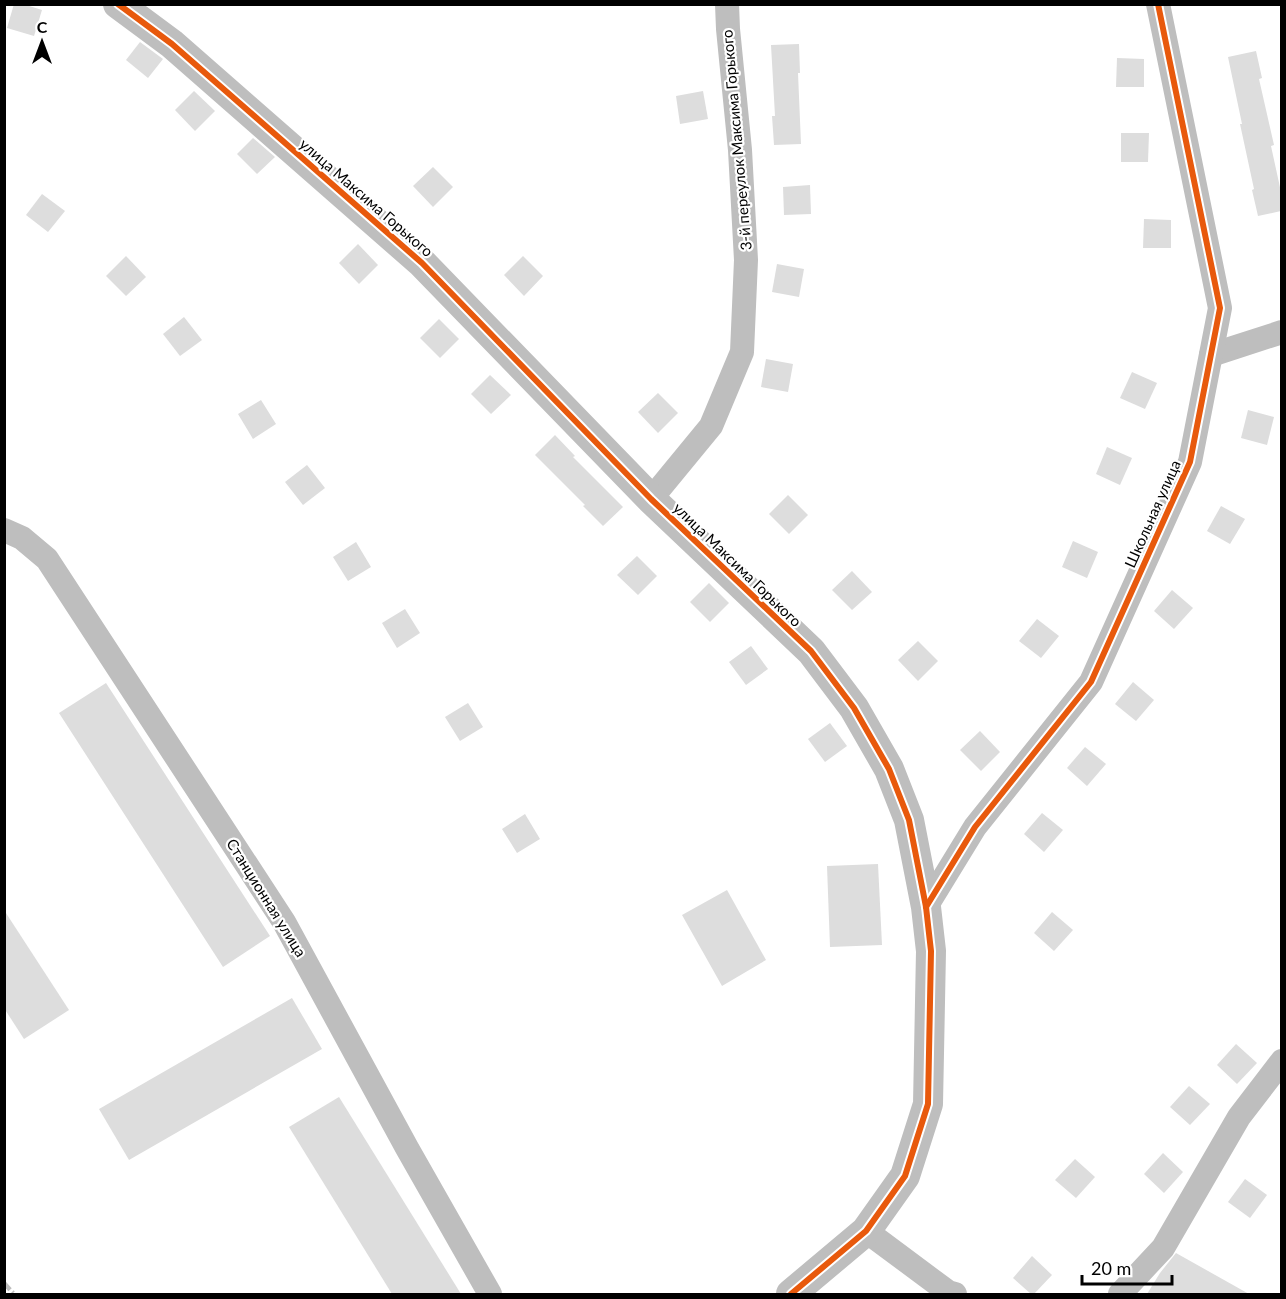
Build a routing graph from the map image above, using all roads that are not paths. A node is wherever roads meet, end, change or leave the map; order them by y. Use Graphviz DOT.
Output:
graph roads {
  1 [pos="118,4"];
  2 [pos="727,4"];
  3 [pos="1158,4"];
  4 [pos="1281,332"];
  5 [pos="1211,355"];
  6 [pos="651,499"];
  7 [pos="4,530"];
  8 [pos="926,907"];
  9 [pos="1281,1061"];
  10 [pos="866,1231"];
  11 [pos="490,1294"];
  12 [pos="791,1294"];
  13 [pos="955,1294"];
  14 [pos="1120,1294"];
  1 -- 6 [label="street, улица Максима Горького"];
  2 -- 6 [label="street, 3-й переулок Максима Горького"];
  3 -- 5 [label="street, Школьная улица"];
  4 -- 5 [label="street"];
  5 -- 8 [label="street, Школьная улица"];
  6 -- 8 [label="street, улица Максима Горького"];
  7 -- 11 [label="street, Станционная улица"];
  8 -- 10 [label="street, улица Максима Горького"];
  9 -- 14 [label="street"];
  10 -- 12 [label="street, улица Максима Горького"];
  10 -- 13 [label="street"];
}
